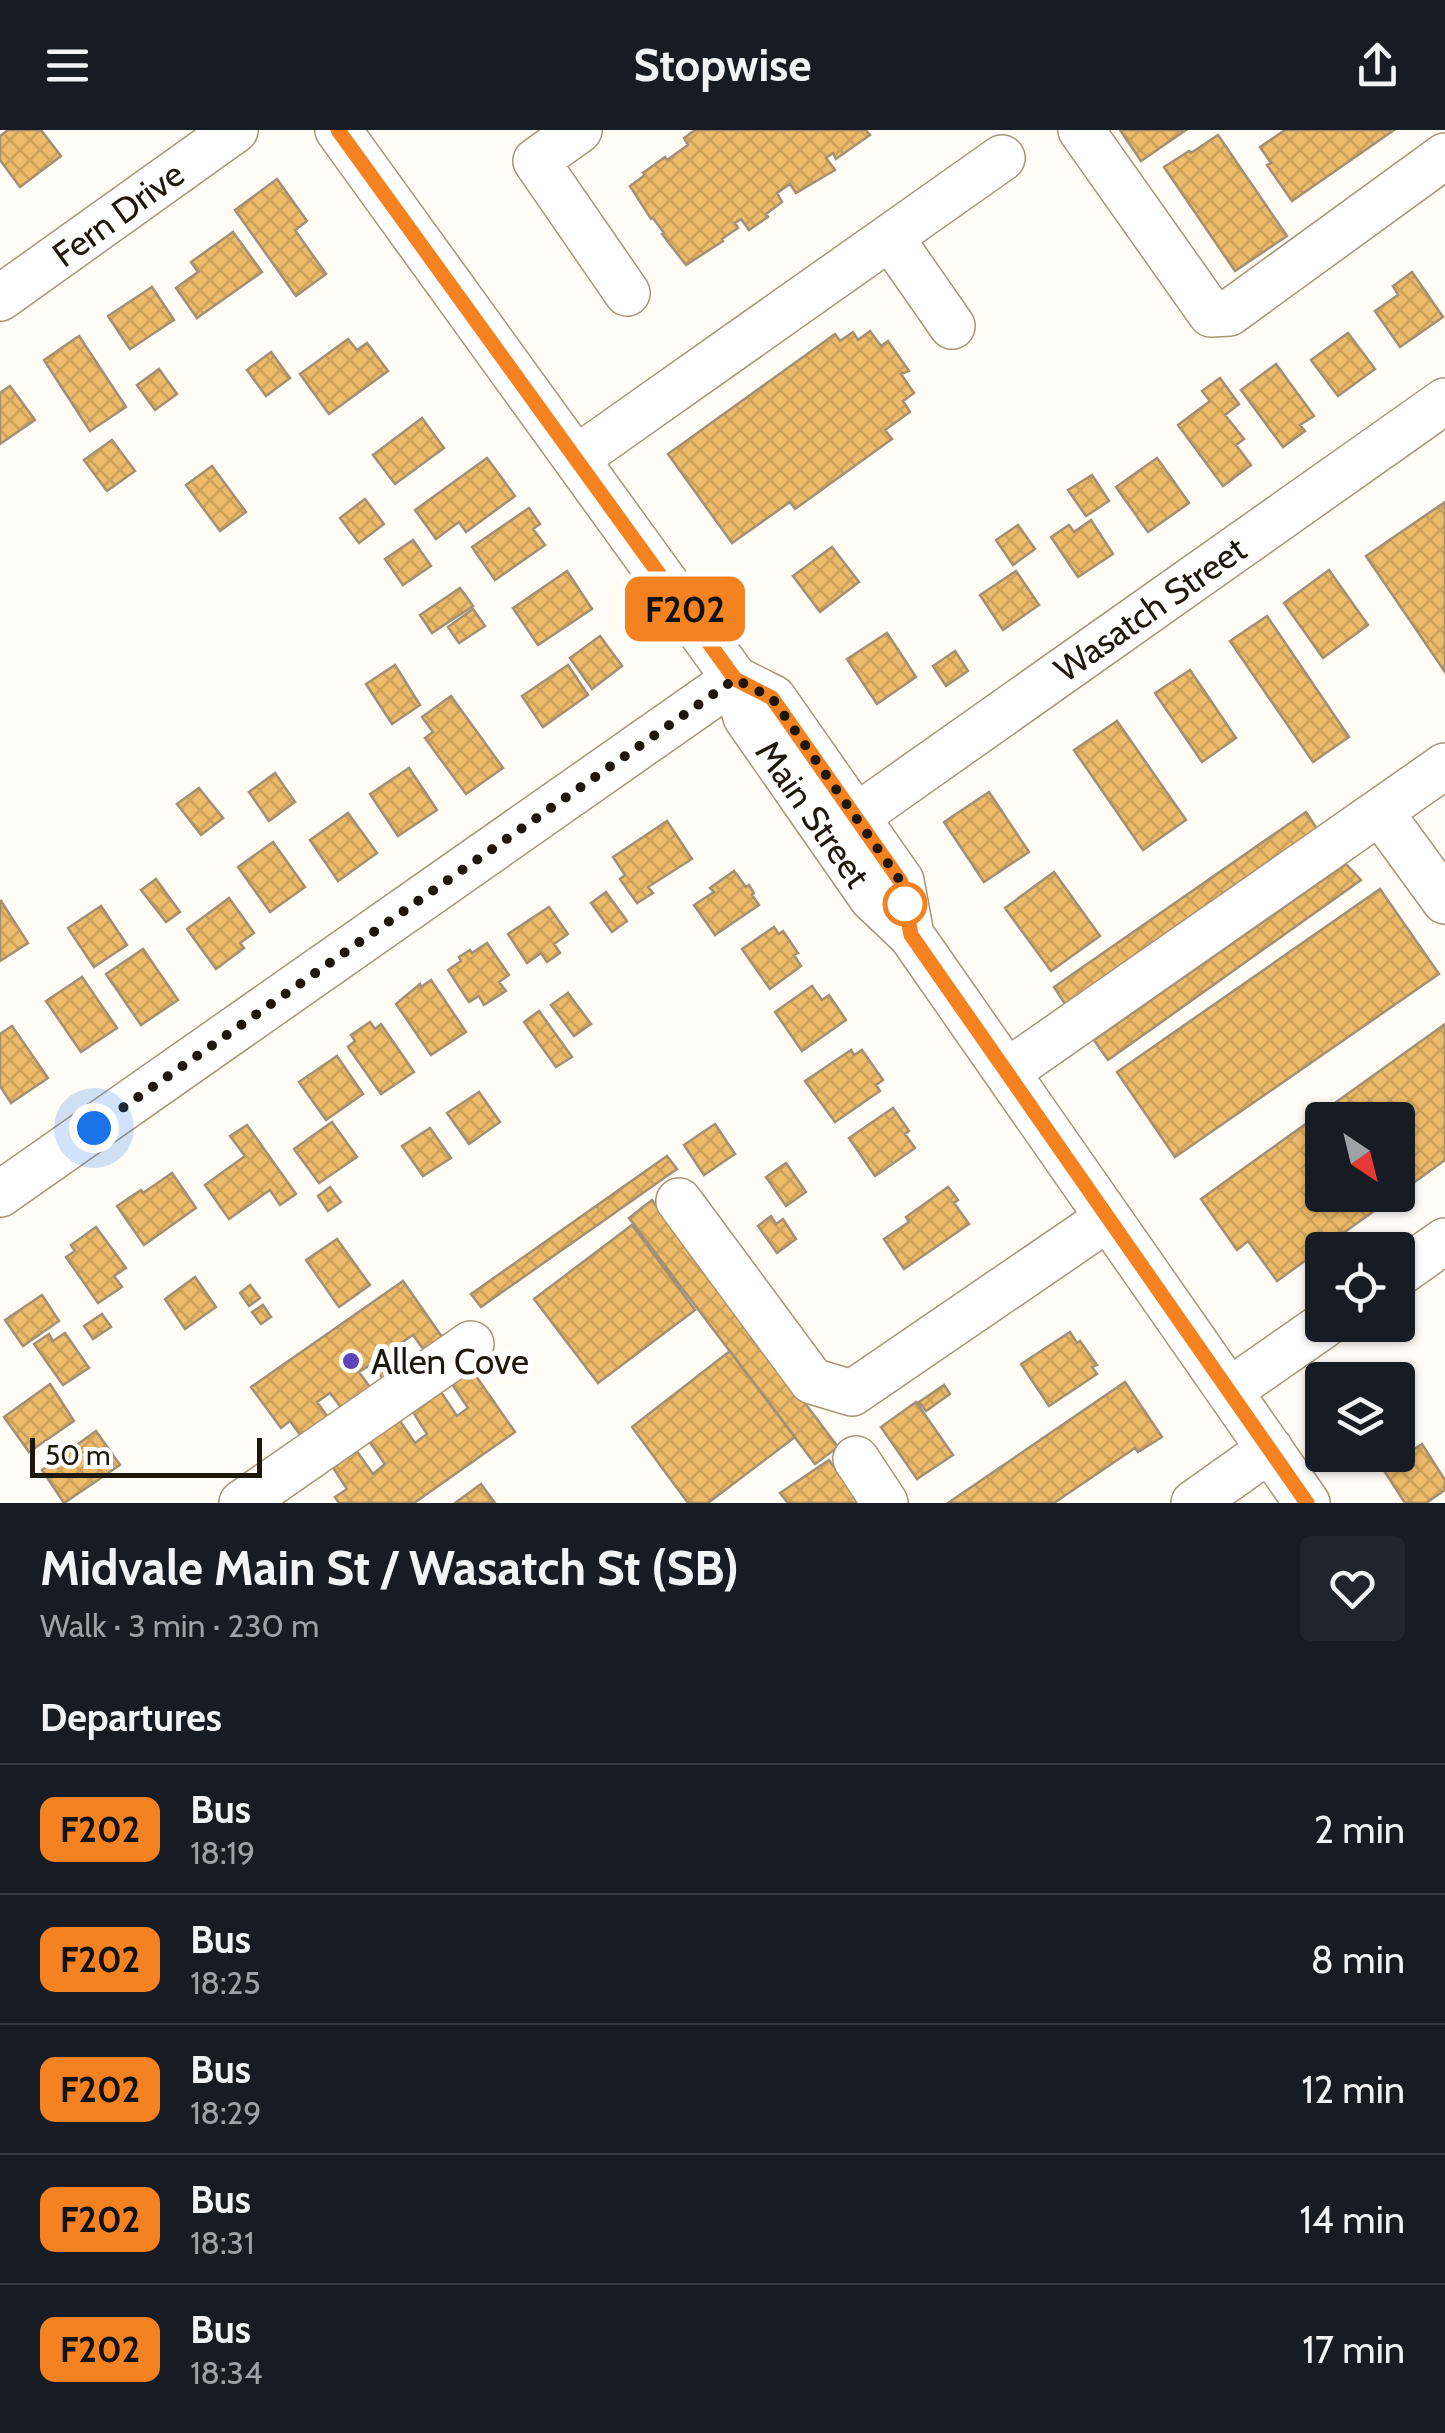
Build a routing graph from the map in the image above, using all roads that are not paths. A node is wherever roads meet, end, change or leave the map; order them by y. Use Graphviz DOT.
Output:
graph roads {
  1 [pos="235,130"];
  2 [pos="338,130"];
  3 [pos="578,130"];
  4 [pos="1081,130"];
  5 [pos="1434,149"];
  6 [pos="1002,158"];
  7 [pos="890,237"];
  8 [pos="627,293"];
  9 [pos="0,298"];
  10 [pos="952,326"];
  11 [pos="1445,400"];
  12 [pos="577,458"];
  13 [pos="735,679"];
  14 [pos="1445,766"];
  15 [pos="1380,812"];
  16 [pos="856,816"];
  17 [pos="1445,901"];
  18 [pos="911,935"];
  19 [pos="1007,1072"];
  20 [pos="0,1194"];
  21 [pos="679,1201"];
  22 [pos="1108,1218"];
  23 [pos="1445,1242"];
  24 [pos="1415,1262"];
  25 [pos="1305,1338"];
  26 [pos="471,1344"];
  27 [pos="1229,1391"];
  28 [pos="1270,1449"];
  29 [pos="856,1458"];
  30 [pos="242,1503"];
  31 [pos="885,1503"];
  32 [pos="1194,1503"];
  33 [pos="1308,1503"];
  1 -- 9 [label="street, Fern Drive"];
  2 -- 12 [label="street, Main Street"];
  3 -- 8 [label="street"];
  4 -- 5 [label="street"];
  6 -- 7 [label="street"];
  7 -- 10 [label="street"];
  7 -- 12 [label="street"];
  11 -- 16 [label="street, Wasatch Street"];
  12 -- 13 [label="street, Main Street"];
  13 -- 16 [label="street, Main Street"];
  13 -- 18 [label="street, Main Street"];
  13 -- 20 [label="street"];
  14 -- 15 [label="street"];
  15 -- 17 [label="street"];
  15 -- 19 [label="street"];
  16 -- 18 [label="street, Main Street"];
  18 -- 19 [label="street, Main Street"];
  19 -- 22 [label="street, Main Street"];
  21 -- 22 [label="street"];
  22 -- 27 [label="street, Main Street"];
  23 -- 24 [label="street"];
  25 -- 27 [label="street"];
  26 -- 30 [label="street"];
  27 -- 28 [label="street, Main Street"];
  28 -- 32 [label="street"];
  28 -- 33 [label="street, Main Street"];
  29 -- 31 [label="street"];
}
